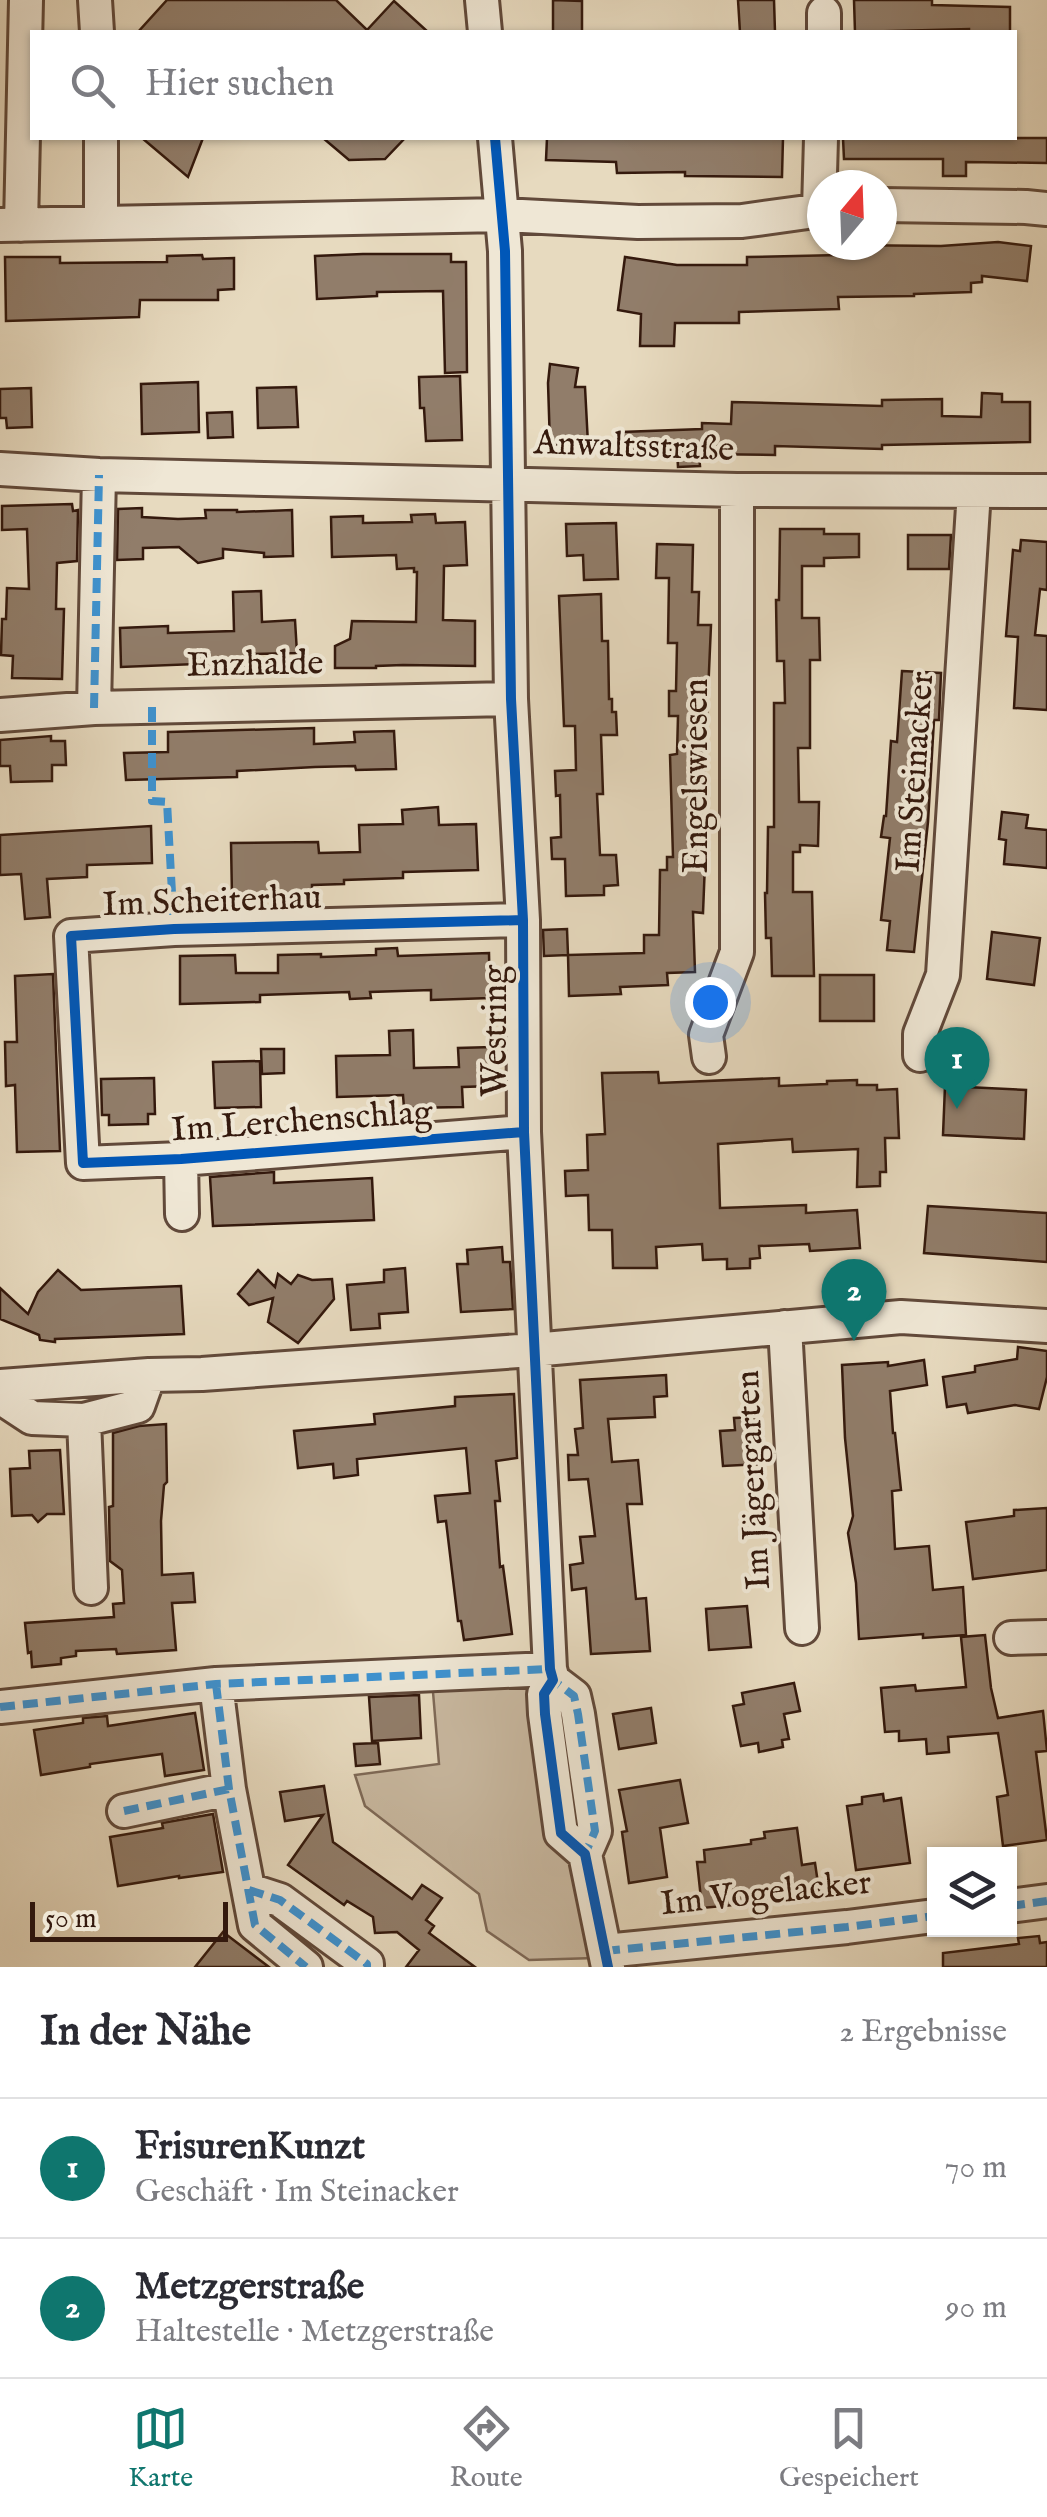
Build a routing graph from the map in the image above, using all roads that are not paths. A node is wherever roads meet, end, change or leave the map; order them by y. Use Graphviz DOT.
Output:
graph roads {
  1 [pos="26,0"];
  2 [pos="95,0"];
  3 [pos="482,0"];
  4 [pos="96,30"];
  5 [pos="485,30"];
  6 [pos="101,140"];
  7 [pos="495,140"];
  8 [pos="821,140"];
  9 [pos="821,170"];
  10 [pos="897,205"];
  11 [pos="1047,209"];
  12 [pos="807,212"];
  13 [pos="502,215"];
  14 [pos="101,222"];
  15 [pos="10,225"];
  16 [pos="0,469"];
  17 [pos="100,475"];
  18 [pos="509,484"];
  19 [pos="737,490"];
  20 [pos="974,491"];
  21 [pos="1047,491"];
  22 [pos="512,699"];
  23 [pos="94,708"];
  24 [pos="0,715"];
  25 [pos="523,920"];
  26 [pos="920,1054"];
  27 [pos="710,1057"];
  28 [pos="524,1132"];
  29 [pos="181,1159"];
  30 [pos="83,1162"];
  31 [pos="182,1214"];
  32 [pos="1047,1326"];
  33 [pos="786,1327"];
  34 [pos="533,1350"];
  35 [pos="149,1375"];
  36 [pos="0,1386"];
  37 [pos="0,1397"];
  38 [pos="84,1420"];
  39 [pos="91,1588"];
  40 [pos="802,1628"];
  41 [pos="1047,1637"];
  42 [pos="1012,1638"];
  43 [pos="552,1675"];
  44 [pos="216,1684"];
  45 [pos="0,1707"];
  46 [pos="228,1789"];
  47 [pos="124,1811"];
  48 [pos="249,1890"];
  49 [pos="1047,1901"];
  50 [pos="1017,1905"];
  51 [pos="927,1917"];
  52 [pos="606,1959"];
  53 [pos="304,1967"];
  54 [pos="367,1967"];
  1 -- 15 [label="street"];
  2 -- 4 [label="street"];
  3 -- 5 [label="street"];
  6 -- 14 [label="street"];
  7 -- 13 [label="street, Westring"];
  8 -- 9 [label="street"];
  10 -- 11 [label="street"];
  12 -- 13 [label="street"];
  13 -- 14 [label="street"];
  13 -- 18 [label="street, Westring"];
  14 -- 15 [label="street"];
  16 -- 17 [label="street, Anwaltsstraße"];
  17 -- 18 [label="street, Anwaltsstraße"];
  17 -- 23 [label="street"];
  18 -- 19 [label="street, Anwaltsstraße"];
  18 -- 22 [label="street, Westring"];
  19 -- 20 [label="street, Anwaltsstraße"];
  19 -- 27 [label="street, Engelswiesen"];
  20 -- 21 [label="street, Anwaltsstraße"];
  20 -- 26 [label="street, Im Steinacker"];
  22 -- 23 [label="street, Enzhalde"];
  22 -- 25 [label="street, Westring"];
  23 -- 24 [label="street, Enzhalde"];
  25 -- 28 [label="street, Westring"];
  25 -- 30 [label="street, Im Scheiterhau"];
  28 -- 29 [label="street, Im Lerchenschlag"];
  28 -- 34 [label="street, Westring"];
  29 -- 30 [label="street, Im Lerchenschlag"];
  29 -- 31 [label="street"];
  32 -- 33 [label="street"];
  33 -- 34 [label="street"];
  33 -- 40 [label="street, Im Jägergarten"];
  34 -- 35 [label="street"];
  34 -- 43 [label="street, Westring"];
  35 -- 36 [label="street"];
  35 -- 38 [label="street"];
  37 -- 38 [label="street"];
  38 -- 39 [label="street"];
  41 -- 42 [label="street"];
  43 -- 44 [label="street"];
  43 -- 52 [label="street"];
  44 -- 45 [label="street"];
  44 -- 46 [label="street"];
  46 -- 47 [label="street"];
  46 -- 48 [label="street"];
  48 -- 53 [label="street"];
  48 -- 54 [label="street"];
  49 -- 50 [label="street"];
  51 -- 52 [label="street, Im Vogelacker"];
}
